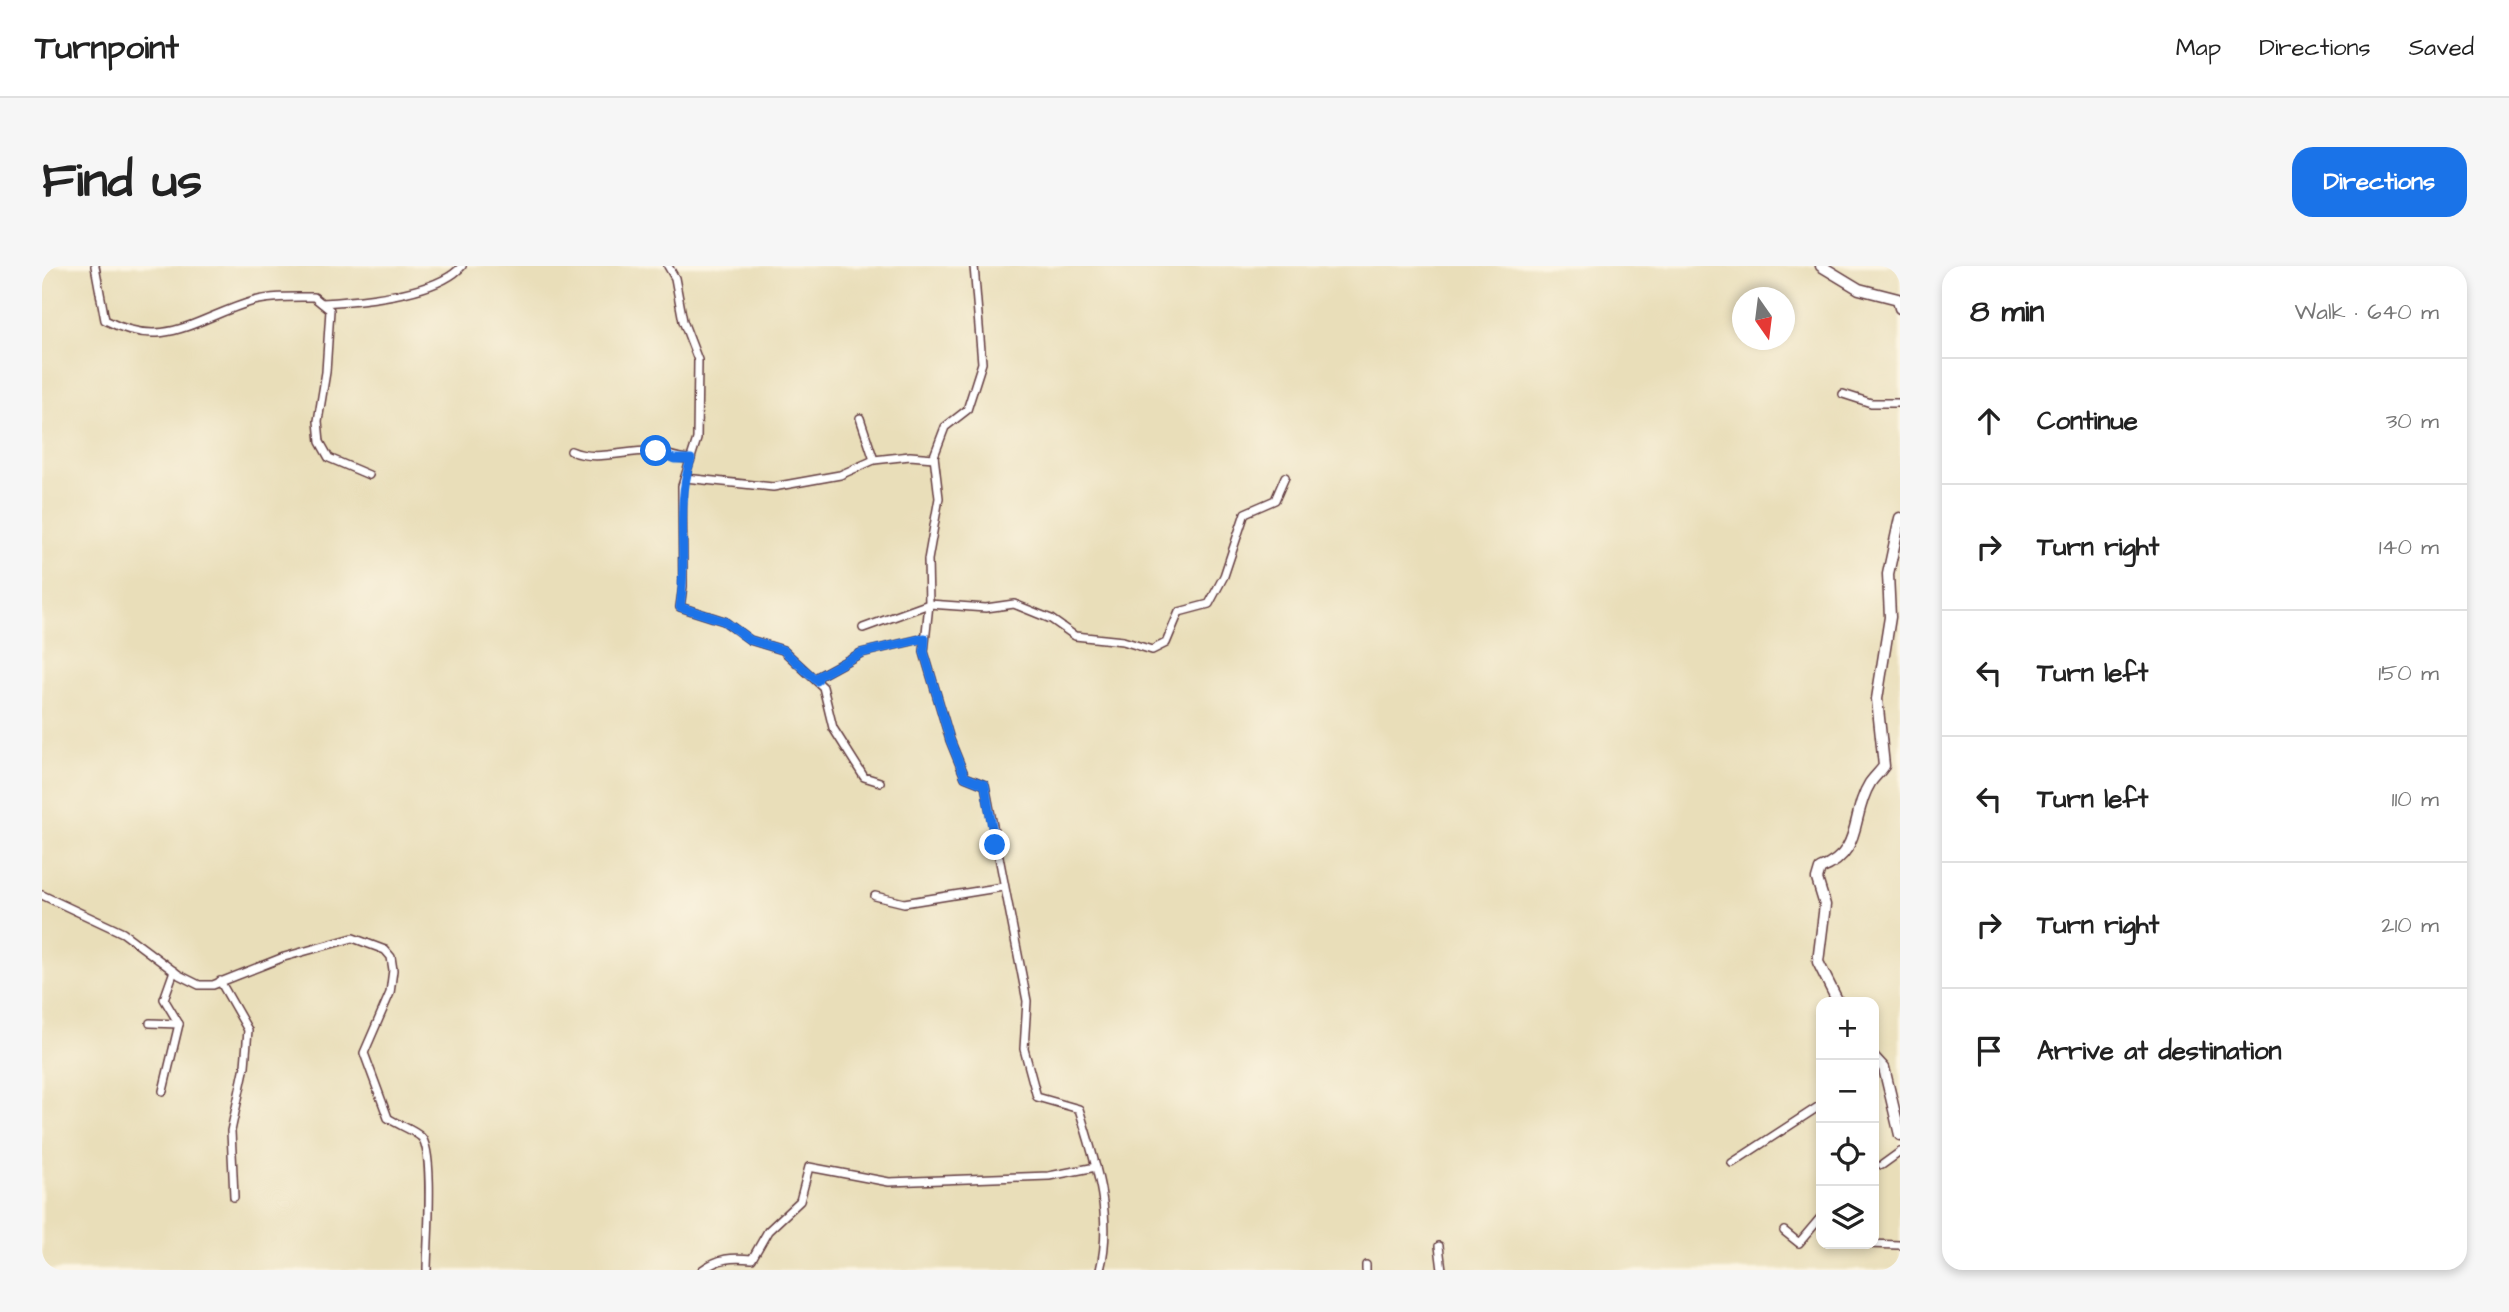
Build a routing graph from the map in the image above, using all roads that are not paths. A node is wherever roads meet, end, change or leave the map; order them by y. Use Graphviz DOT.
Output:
graph roads {
  1 [pos="95,266"];
  2 [pos="462,266"];
  3 [pos="668,266"];
  4 [pos="974,266"];
  5 [pos="1821,266"];
  6 [pos="321,303"];
  7 [pos="1900,308"];
  8 [pos="1843,394"];
  9 [pos="1900,403"];
  10 [pos="860,418"];
  11 [pos="571,451"];
  12 [pos="934,458"];
  13 [pos="691,459"];
  14 [pos="874,460"];
  15 [pos="369,475"];
  16 [pos="1285,477"];
  17 [pos="685,478"];
  18 [pos="1900,518"];
  19 [pos="929,604"];
  20 [pos="863,628"];
  21 [pos="925,638"];
  22 [pos="817,681"];
  23 [pos="880,782"];
  24 [pos="1003,887"];
  25 [pos="42,895"];
  26 [pos="875,895"];
  27 [pos="174,971"];
  28 [pos="220,981"];
  29 [pos="1836,997"];
  30 [pos="150,1024"];
  31 [pos="179,1024"];
  32 [pos="1879,1073"];
  33 [pos="163,1091"];
  34 [pos="1816,1108"];
  35 [pos="1900,1135"];
  36 [pos="1900,1152"];
  37 [pos="1732,1163"];
  38 [pos="1882,1165"];
  39 [pos="1096,1167"];
  40 [pos="234,1198"];
  41 [pos="1816,1223"];
  42 [pos="1784,1231"];
  43 [pos="1879,1244"];
  44 [pos="1900,1245"];
  45 [pos="1439,1246"];
  46 [pos="427,1270"];
  47 [pos="702,1270"];
  48 [pos="1100,1270"];
  49 [pos="1442,1270"];
  1 -- 6 [label="street"];
  2 -- 6 [label="street"];
  3 -- 13 [label="street"];
  4 -- 12 [label="street"];
  5 -- 7 [label="street"];
  6 -- 15 [label="street"];
  8 -- 9 [label="street"];
  10 -- 14 [label="street"];
  11 -- 13 [label="street"];
  12 -- 14 [label="street"];
  12 -- 19 [label="street"];
  13 -- 17 [label="street"];
  14 -- 17 [label="street"];
  16 -- 19 [label="street"];
  17 -- 22 [label="street"];
  18 -- 29 [label="street"];
  19 -- 20 [label="street"];
  19 -- 21 [label="street"];
  21 -- 22 [label="street"];
  21 -- 24 [label="street"];
  22 -- 23 [label="street"];
  24 -- 26 [label="street"];
  24 -- 39 [label="street"];
  25 -- 27 [label="street"];
  27 -- 28 [label="street"];
  27 -- 31 [label="street"];
  28 -- 40 [label="street"];
  28 -- 46 [label="street"];
  30 -- 31 [label="street"];
  31 -- 33 [label="street"];
  32 -- 35 [label="street"];
  34 -- 37 [label="street"];
  36 -- 38 [label="street"];
  39 -- 47 [label="street"];
  39 -- 48 [label="street"];
  41 -- 42 [label="street"];
  43 -- 44 [label="street"];
  45 -- 49 [label="street"];
}
